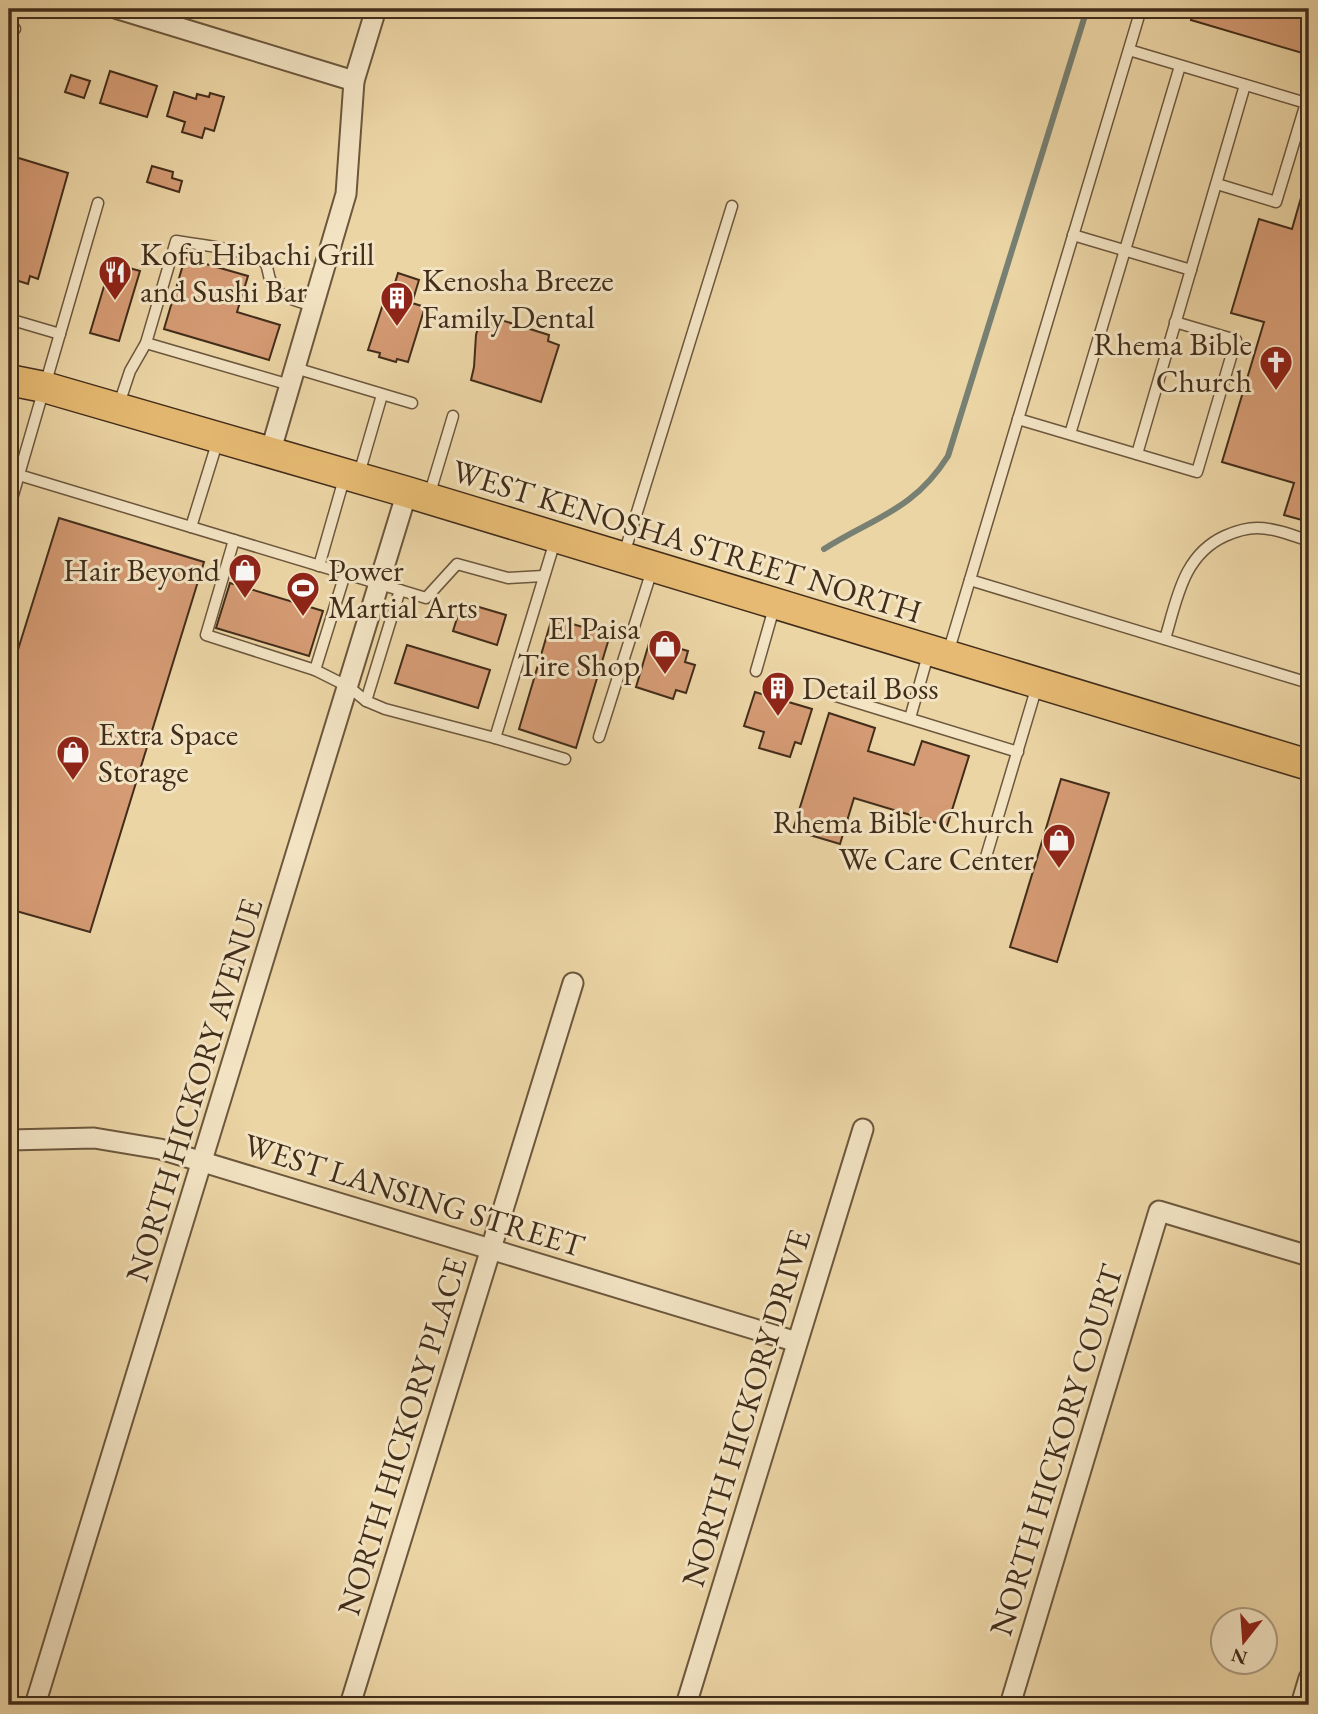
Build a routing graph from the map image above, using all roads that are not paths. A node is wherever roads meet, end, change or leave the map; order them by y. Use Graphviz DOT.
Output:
graph roads {
  1 [pos="118,9"];
  2 [pos="376,9"];
  3 [pos="1142,9"];
  4 [pos="1129,50"];
  5 [pos="1180,66"];
  6 [pos="354,81"];
  7 [pos="1245,85"];
  8 [pos="1216,184"];
  9 [pos="98,203"];
  10 [pos="732,206"];
  11 [pos="1073,235"];
  12 [pos="1125,251"];
  13 [pos="1191,270"];
  14 [pos="313,306"];
  15 [pos="9,319"];
  16 [pos="1175,323"];
  17 [pos="60,334"];
  18 [pos="146,343"];
  19 [pos="9,370"];
  20 [pos="292,377"];
  21 [pos="9,380"];
  22 [pos="44,387"];
  23 [pos="382,395"];
  24 [pos="412,404"];
  25 [pos="118,408"];
  26 [pos="453,416"];
  27 [pos="1018,419"];
  28 [pos="1070,434"];
  29 [pos="218,438"];
  30 [pos="270,453"];
  31 [pos="1137,454"];
  32 [pos="14,473"];
  33 [pos="352,476"];
  34 [pos="418,496"];
  35 [pos="9,509"];
  36 [pos="191,527"];
  37 [pos="555,538"];
  38 [pos="234,540"];
  39 [pos="1309,541"];
  40 [pos="623,558"];
  41 [pos="319,566"];
  42 [pos="653,567"];
  43 [pos="345,574"];
  44 [pos="543,576"];
  45 [pos="970,580"];
  46 [pos="380,584"];
  47 [pos="400,590"];
  48 [pos="775,605"];
  49 [pos="1166,639"];
  50 [pos="938,654"];
  51 [pos="315,670"];
  52 [pos="756,671"];
  53 [pos="1309,683"];
  54 [pos="1038,684"];
  55 [pos="349,687"];
  56 [pos="836,696"];
  57 [pos="366,701"];
  58 [pos="910,718"];
  59 [pos="599,737"];
  60 [pos="495,738"];
  61 [pos="1018,752"];
  62 [pos="565,759"];
  63 [pos="1309,765"];
  64 [pos="985,859"];
  65 [pos="573,983"];
  66 [pos="863,1129"];
  67 [pos="9,1140"];
  68 [pos="203,1162"];
  69 [pos="491,1250"];
  70 [pos="1309,1256"];
  71 [pos="797,1342"];
  72 [pos="1309,1678"];
  73 [pos="35,1705"];
  74 [pos="350,1705"];
  75 [pos="686,1705"];
  76 [pos="1010,1705"];
  77 [pos="1301,1705"];
  1 -- 6 [label="street"];
  2 -- 6 [label="street"];
  3 -- 4 [label="lane"];
  4 -- 5 [label="lane"];
  4 -- 11 [label="lane"];
  5 -- 7 [label="lane"];
  5 -- 12 [label="lane"];
  6 -- 14 [label="street"];
  7 -- 8 [label="lane"];
  7 -- 8 [label="lane"];
  8 -- 13 [label="lane"];
  9 -- 17 [label="lane"];
  10 -- 40 [label="lane"];
  11 -- 12 [label="lane"];
  11 -- 27 [label="lane"];
  12 -- 13 [label="lane"];
  12 -- 28 [label="lane"];
  13 -- 16 [label="lane"];
  14 -- 18 [label="lane"];
  14 -- 20 [label="street"];
  15 -- 17 [label="lane"];
  16 -- 31 [label="lane"];
  16 -- 31 [label="lane"];
  17 -- 22 [label="lane"];
  18 -- 20 [label="lane"];
  18 -- 25 [label="lane"];
  19 -- 22 [label="main road, WEST KENOSHA STREET NORTH"];
  20 -- 23 [label="lane"];
  20 -- 30 [label="street"];
  21 -- 22 [label="main road, WEST KENOSHA STREET NORTH"];
  22 -- 25 [label="main road, WEST KENOSHA STREET NORTH"];
  22 -- 32 [label="lane"];
  23 -- 24 [label="lane"];
  23 -- 33 [label="lane"];
  25 -- 29 [label="main road, WEST KENOSHA STREET NORTH"];
  26 -- 34 [label="lane"];
  27 -- 28 [label="lane"];
  27 -- 45 [label="lane"];
  28 -- 31 [label="lane"];
  29 -- 30 [label="main road, WEST KENOSHA STREET NORTH"];
  29 -- 36 [label="lane"];
  30 -- 33 [label="main road, WEST KENOSHA STREET NORTH"];
  32 -- 35 [label="lane"];
  32 -- 36 [label="lane"];
  33 -- 34 [label="main road, WEST KENOSHA STREET NORTH"];
  33 -- 41 [label="lane"];
  34 -- 37 [label="main road, WEST KENOSHA STREET NORTH"];
  34 -- 46 [label="street, NORTH HICKORY AVENUE"];
  36 -- 38 [label="lane"];
  37 -- 40 [label="main road, WEST KENOSHA STREET NORTH"];
  37 -- 44 [label="lane"];
  38 -- 41 [label="lane"];
  38 -- 51 [label="lane"];
  39 -- 49 [label="lane"];
  40 -- 42 [label="main road, WEST KENOSHA STREET NORTH"];
  41 -- 43 [label="lane"];
  42 -- 48 [label="main road, WEST KENOSHA STREET NORTH"];
  42 -- 59 [label="lane"];
  43 -- 46 [label="lane"];
  43 -- 51 [label="lane"];
  44 -- 47 [label="lane"];
  44 -- 60 [label="lane"];
  45 -- 49 [label="lane"];
  45 -- 50 [label="lane"];
  46 -- 47 [label="lane"];
  46 -- 55 [label="street, NORTH HICKORY AVENUE"];
  47 -- 57 [label="lane"];
  48 -- 50 [label="main road, WEST KENOSHA STREET NORTH"];
  48 -- 52 [label="lane"];
  49 -- 53 [label="lane"];
  50 -- 54 [label="main road, WEST KENOSHA STREET NORTH"];
  50 -- 58 [label="lane"];
  51 -- 55 [label="lane"];
  54 -- 61 [label="lane"];
  54 -- 63 [label="main road, WEST KENOSHA STREET NORTH"];
  55 -- 57 [label="lane"];
  55 -- 68 [label="street, NORTH HICKORY AVENUE"];
  56 -- 58 [label="lane"];
  57 -- 60 [label="lane"];
  58 -- 61 [label="lane"];
  60 -- 62 [label="lane"];
  61 -- 64 [label="lane"];
  65 -- 69 [label="street, NORTH HICKORY PLACE"];
  66 -- 71 [label="street, NORTH HICKORY DRIVE"];
  67 -- 68 [label="street, WEST LANSING STREET"];
  68 -- 69 [label="street, WEST LANSING STREET"];
  68 -- 73 [label="street, NORTH HICKORY AVENUE"];
  69 -- 71 [label="street, WEST LANSING STREET"];
  69 -- 74 [label="street, NORTH HICKORY PLACE"];
  70 -- 76 [label="street, NORTH HICKORY COURT"];
  71 -- 75 [label="street, NORTH HICKORY DRIVE"];
  72 -- 77 [label="street"];
}
